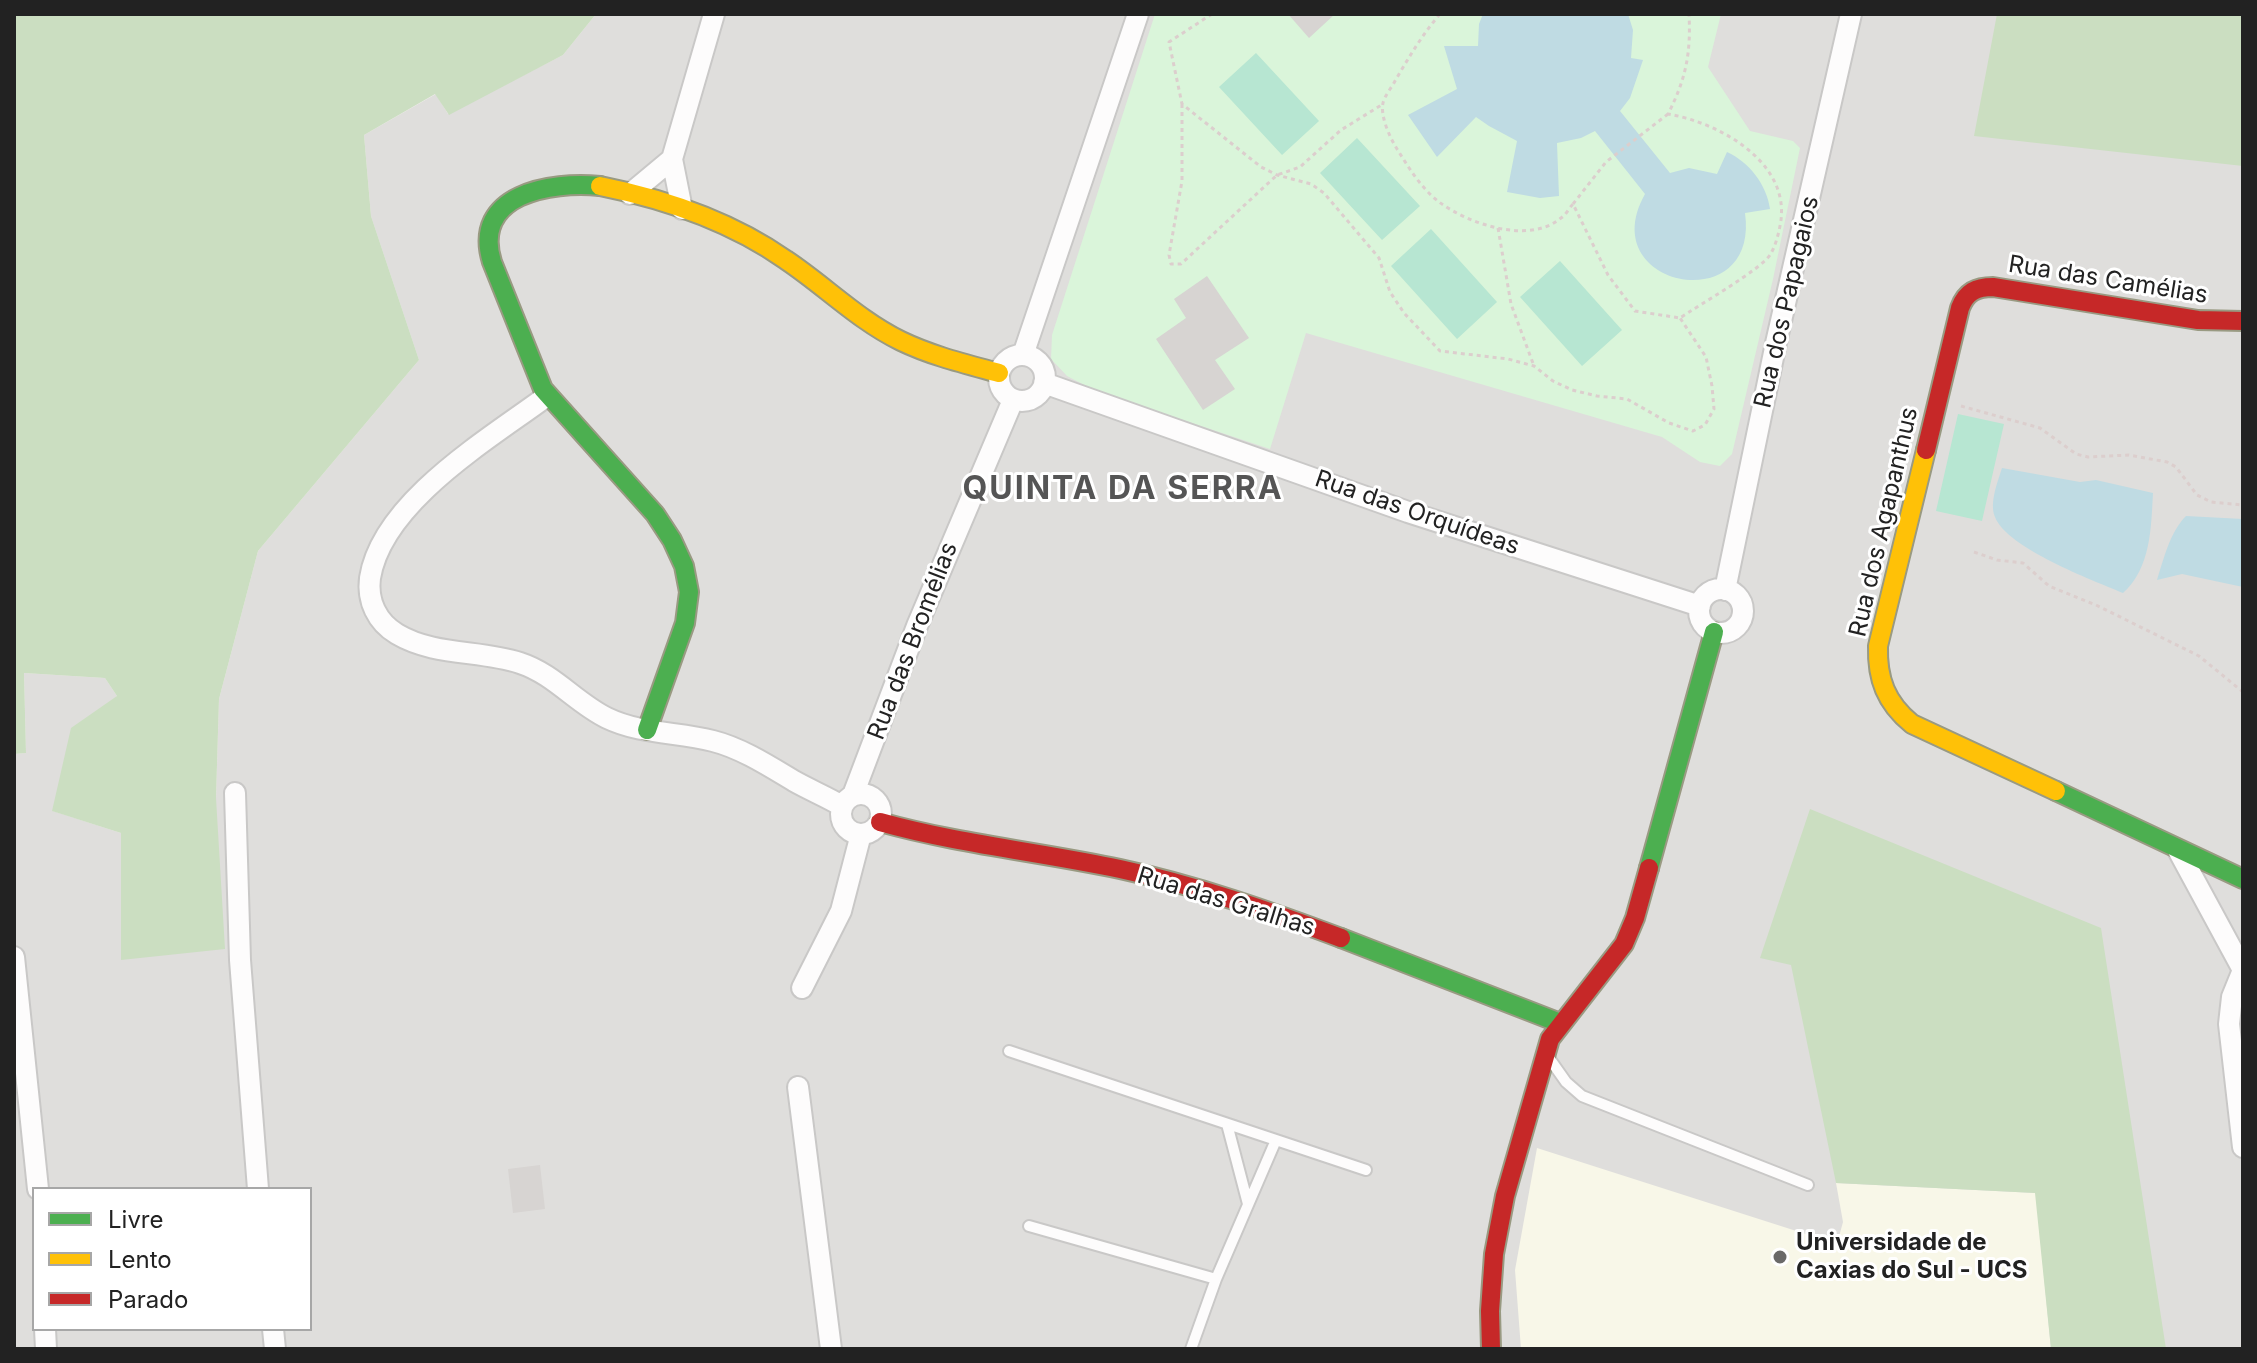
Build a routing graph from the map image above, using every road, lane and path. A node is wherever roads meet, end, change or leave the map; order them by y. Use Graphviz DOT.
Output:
graph roads {
  1 [pos="714,14"];
  2 [pos="1138,14"];
  3 [pos="1212,14"];
  4 [pos="1440,14"];
  5 [pos="1689,14"];
  6 [pos="1851,14"];
  7 [pos="1182,104"];
  8 [pos="1383,104"];
  9 [pos="1668,114"];
  10 [pos="672,159"];
  11 [pos="1277,175"];
  12 [pos="630,194"];
  13 [pos="1573,204"];
  14 [pos="682,209"];
  15 [pos="1498,228"];
  16 [pos="1967,293"];
  17 [pos="1680,318"];
  18 [pos="2243,321"];
  19 [pos="1023,355"];
  20 [pos="1534,366"];
  21 [pos="999,373"];
  22 [pos="1044,383"];
  23 [pos="547,396"];
  24 [pos="1938,399"];
  25 [pos="1013,400"];
  26 [pos="2243,505"];
  27 [pos="1974,552"];
  28 [pos="1725,590"];
  29 [pos="1700,606"];
  30 [pos="1714,632"];
  31 [pos="2243,692"];
  32 [pos="647,730"];
  33 [pos="235,793"];
  34 [pos="848,801"];
  35 [pos="880,822"];
  36 [pos="861,834"];
  37 [pos="2178,850"];
  38 [pos="2243,879"];
  39 [pos="14,957"];
  40 [pos="2243,970"];
  41 [pos="802,988"];
  42 [pos="1560,1023"];
  43 [pos="1009,1051"];
  44 [pos="1545,1053"];
  45 [pos="798,1087"];
  46 [pos="2241,1106"];
  47 [pos="1227,1124"];
  48 [pos="1276,1140"];
  49 [pos="2243,1147"];
  50 [pos="1366,1170"];
  51 [pos="1808,1185"];
  52 [pos="38,1187"];
  53 [pos="258,1187"];
  54 [pos="1248,1204"];
  55 [pos="1029,1226"];
  56 [pos="1216,1279"];
  57 [pos="831,1349"];
  58 [pos="1191,1349"];
  59 [pos="1491,1349"];
  1 -- 10 [label="street"];
  2 -- 19 [label="street"];
  3 -- 7 [label="path"];
  4 -- 8 [label="path"];
  5 -- 9 [label="path"];
  6 -- 28 [label="street, Rua dos Papagaios"];
  7 -- 11 [label="path"];
  7 -- 11 [label="path"];
  8 -- 11 [label="path"];
  8 -- 15 [label="path"];
  9 -- 13 [label="path"];
  9 -- 17 [label="path"];
  10 -- 12 [label="street"];
  10 -- 14 [label="street"];
  11 -- 20 [label="path"];
  12 -- 14 [label="street"];
  12 -- 23 [label="street"];
  13 -- 15 [label="path"];
  13 -- 17 [label="path"];
  14 -- 21 [label="street"];
  15 -- 20 [label="path"];
  16 -- 18 [label="street, Rua das Camélias"];
  16 -- 24 [label="street, Rua dos Agapanthus"];
  17 -- 20 [label="path"];
  19 -- 21 [label="street"];
  19 -- 22 [label="street"];
  21 -- 25 [label="street"];
  22 -- 25 [label="street"];
  22 -- 29 [label="street, Rua das Orquídeas"];
  23 -- 32 [label="street"];
  23 -- 32 [label="street"];
  24 -- 26 [label="path"];
  24 -- 37 [label="street, Rua dos Agapanthus"];
  25 -- 34 [label="street, Rua das Bromélias"];
  27 -- 31 [label="path"];
  28 -- 29 [label="street"];
  28 -- 30 [label="street"];
  29 -- 30 [label="street"];
  30 -- 42 [label="street"];
  32 -- 34 [label="street"];
  33 -- 53 [label="street"];
  34 -- 35 [label="street"];
  34 -- 36 [label="street"];
  35 -- 36 [label="street"];
  35 -- 42 [label="street, Rua das Gralhas"];
  36 -- 41 [label="street"];
  37 -- 38 [label="street, Rua dos Agapanthus"];
  37 -- 40 [label="street"];
  39 -- 52 [label="street"];
  40 -- 46 [label="street"];
  42 -- 44 [label="street"];
  43 -- 47 [label="lane"];
  44 -- 51 [label="lane"];
  44 -- 59 [label="street"];
  45 -- 57 [label="street"];
  46 -- 49 [label="street"];
  47 -- 48 [label="lane"];
  47 -- 54 [label="lane"];
  48 -- 50 [label="lane"];
  48 -- 54 [label="lane"];
  54 -- 56 [label="lane"];
  55 -- 56 [label="lane"];
  56 -- 58 [label="lane"];
}
